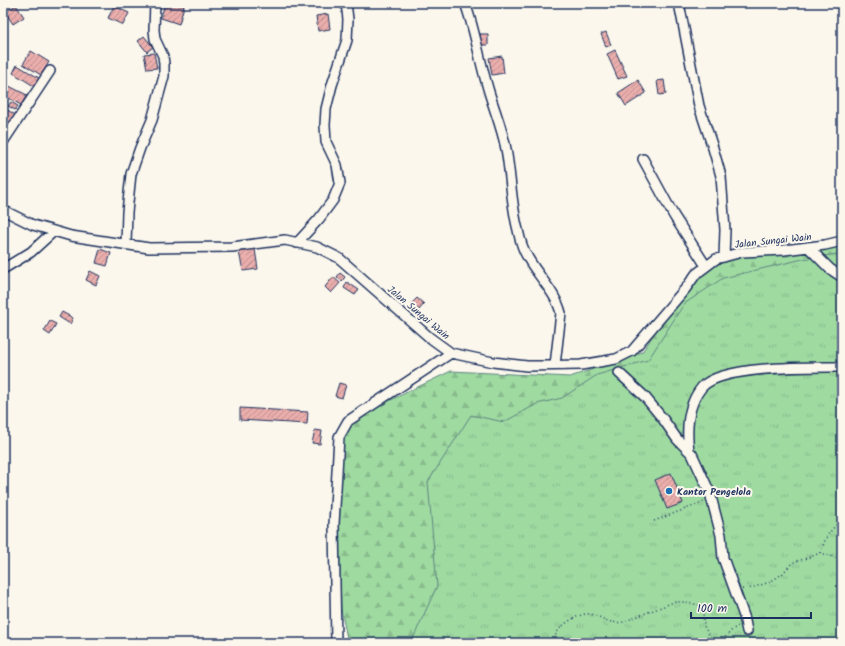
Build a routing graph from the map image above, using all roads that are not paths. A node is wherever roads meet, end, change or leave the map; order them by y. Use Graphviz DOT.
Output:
graph roads {
  1 [pos="155,3"];
  2 [pos="346,3"];
  3 [pos="465,3"];
  4 [pos="678,3"];
  5 [pos="50,70"];
  6 [pos="3,142"];
  7 [pos="643,159"];
  8 [pos="3,210"];
  9 [pos="54,231"];
  10 [pos="842,241"];
  11 [pos="297,243"];
  12 [pos="126,244"];
  13 [pos="808,247"];
  14 [pos="724,257"];
  15 [pos="706,266"];
  16 [pos="3,270"];
  17 [pos="842,277"];
  18 [pos="452,353"];
  19 [pos="555,365"];
  20 [pos="842,367"];
  21 [pos="619,373"];
  22 [pos="689,450"];
  23 [pos="746,628"];
  24 [pos="336,643"];
  1 -- 12 [label="street"];
  2 -- 11 [label="street"];
  3 -- 19 [label="street"];
  4 -- 14 [label="street"];
  5 -- 6 [label="street"];
  7 -- 15 [label="street"];
  8 -- 9 [label="street, Jalan Sungai Wain"];
  9 -- 12 [label="street, Jalan Sungai Wain"];
  9 -- 16 [label="street"];
  10 -- 13 [label="street, Jalan Sungai Wain"];
  11 -- 12 [label="street, Jalan Sungai Wain"];
  11 -- 18 [label="street, Jalan Sungai Wain"];
  13 -- 14 [label="street, Jalan Sungai Wain"];
  13 -- 17 [label="street"];
  14 -- 15 [label="street, Jalan Sungai Wain"];
  15 -- 19 [label="street, Jalan Sungai Wain"];
  18 -- 19 [label="street, Jalan Sungai Wain"];
  18 -- 24 [label="street"];
  20 -- 22 [label="street"];
  21 -- 22 [label="street"];
  22 -- 23 [label="street"];
}
